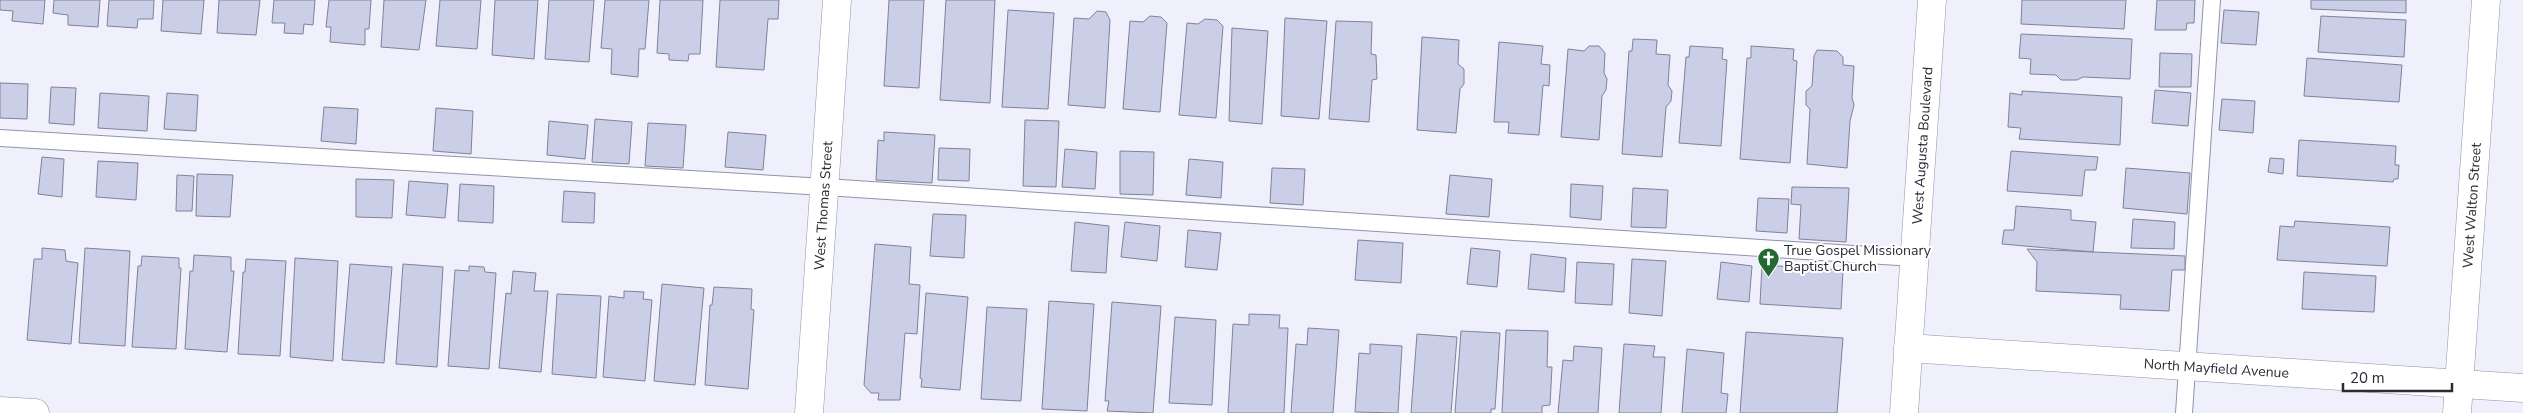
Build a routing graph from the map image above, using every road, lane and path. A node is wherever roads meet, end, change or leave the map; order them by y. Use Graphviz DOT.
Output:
graph roads {
  1 [pos="837,0"];
  2 [pos="1932,0"];
  3 [pos="2212,0"];
  4 [pos="2486,0"];
  5 [pos="0,138"];
  6 [pos="825,187"];
  7 [pos="1914,258"];
  8 [pos="1908,348"];
  9 [pos="2187,366"];
  10 [pos="2459,383"];
  11 [pos="2523,388"];
  12 [pos="0,411"];
  13 [pos="35,413"];
  14 [pos="809,413"];
  15 [pos="1904,413"];
  16 [pos="2184,413"];
  17 [pos="2457,413"];
  1 -- 6 [label="street, West Thomas Street"];
  2 -- 7 [label="street, West Augusta Boulevard"];
  3 -- 9 [label="lane"];
  4 -- 10 [label="street, West Walton Street"];
  5 -- 6 [label="lane"];
  6 -- 7 [label="lane"];
  6 -- 14 [label="street, West Thomas Street"];
  7 -- 8 [label="street, West Augusta Boulevard"];
  8 -- 9 [label="street, North Mayfield Avenue"];
  8 -- 15 [label="street, West Augusta Boulevard"];
  9 -- 10 [label="street, North Mayfield Avenue"];
  9 -- 16 [label="lane"];
  10 -- 11 [label="street, North Mayfield Avenue"];
  10 -- 17 [label="street, West Walton Street"];
  12 -- 13 [label="street"];
}
